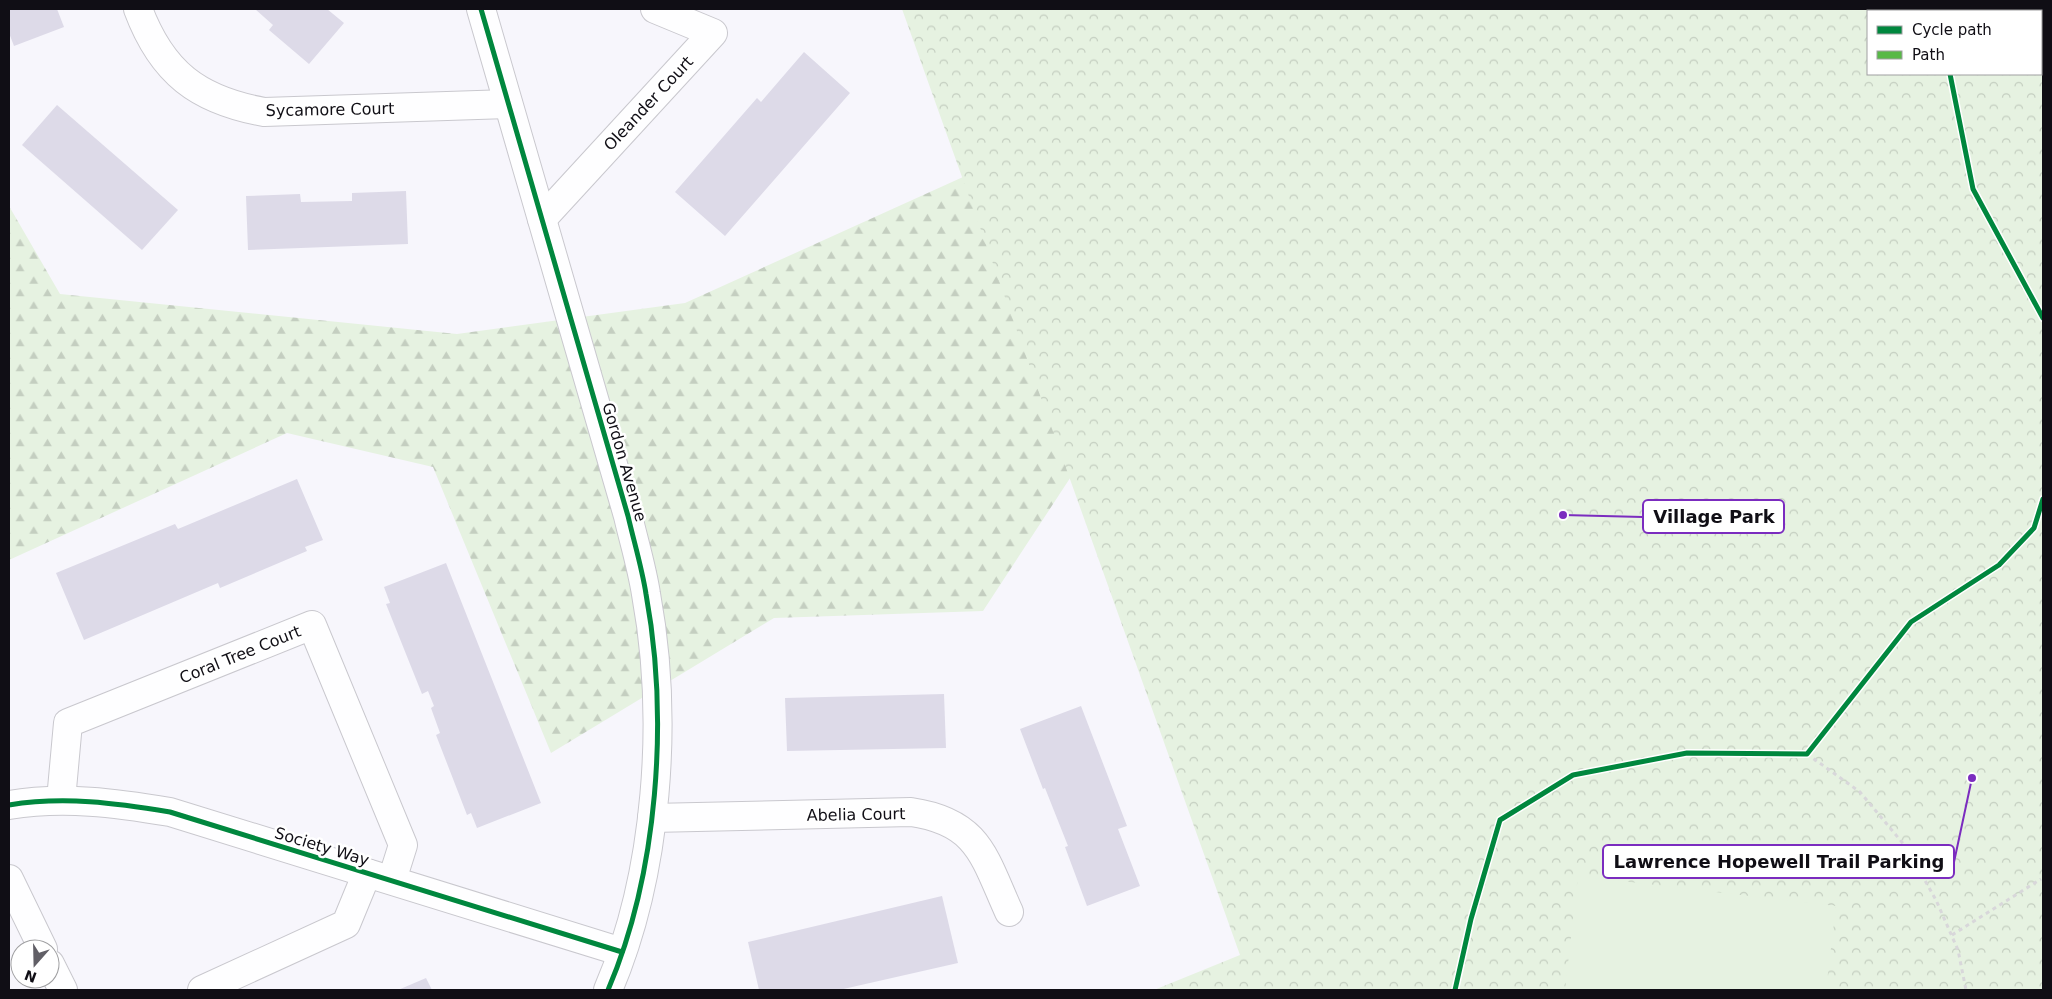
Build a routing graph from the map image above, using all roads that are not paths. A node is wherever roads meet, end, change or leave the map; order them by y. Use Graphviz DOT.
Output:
graph roads {
  1 [pos="138,9"];
  2 [pos="480,9"];
  3 [pos="654,9"];
  4 [pos="508,104"];
  5 [pos="542,219"];
  6 [pos="61,800"];
  7 [pos="9,805"];
  8 [pos="652,818"];
  9 [pos="379,877"];
  10 [pos="9,879"];
  11 [pos="1009,912"];
  12 [pos="38,939"];
  13 [pos="622,952"];
  14 [pos="202,990"];
  15 [pos="608,990"];
  1 -- 4 [label="street, Sycamore Court"];
  2 -- 4 [label="street, Gordon Avenue"];
  3 -- 5 [label="street, Oleander Court"];
  4 -- 5 [label="street, Gordon Avenue"];
  5 -- 8 [label="street, Gordon Avenue"];
  6 -- 7 [label="street, Society Way"];
  6 -- 9 [label="street, Society Way"];
  6 -- 9 [label="street, Coral Tree Court"];
  8 -- 11 [label="street, Abelia Court"];
  8 -- 13 [label="street, Gordon Avenue"];
  9 -- 13 [label="street, Society Way"];
  9 -- 14 [label="street"];
  10 -- 12 [label="street"];
  13 -- 15 [label="street, Gordon Avenue"];
}
